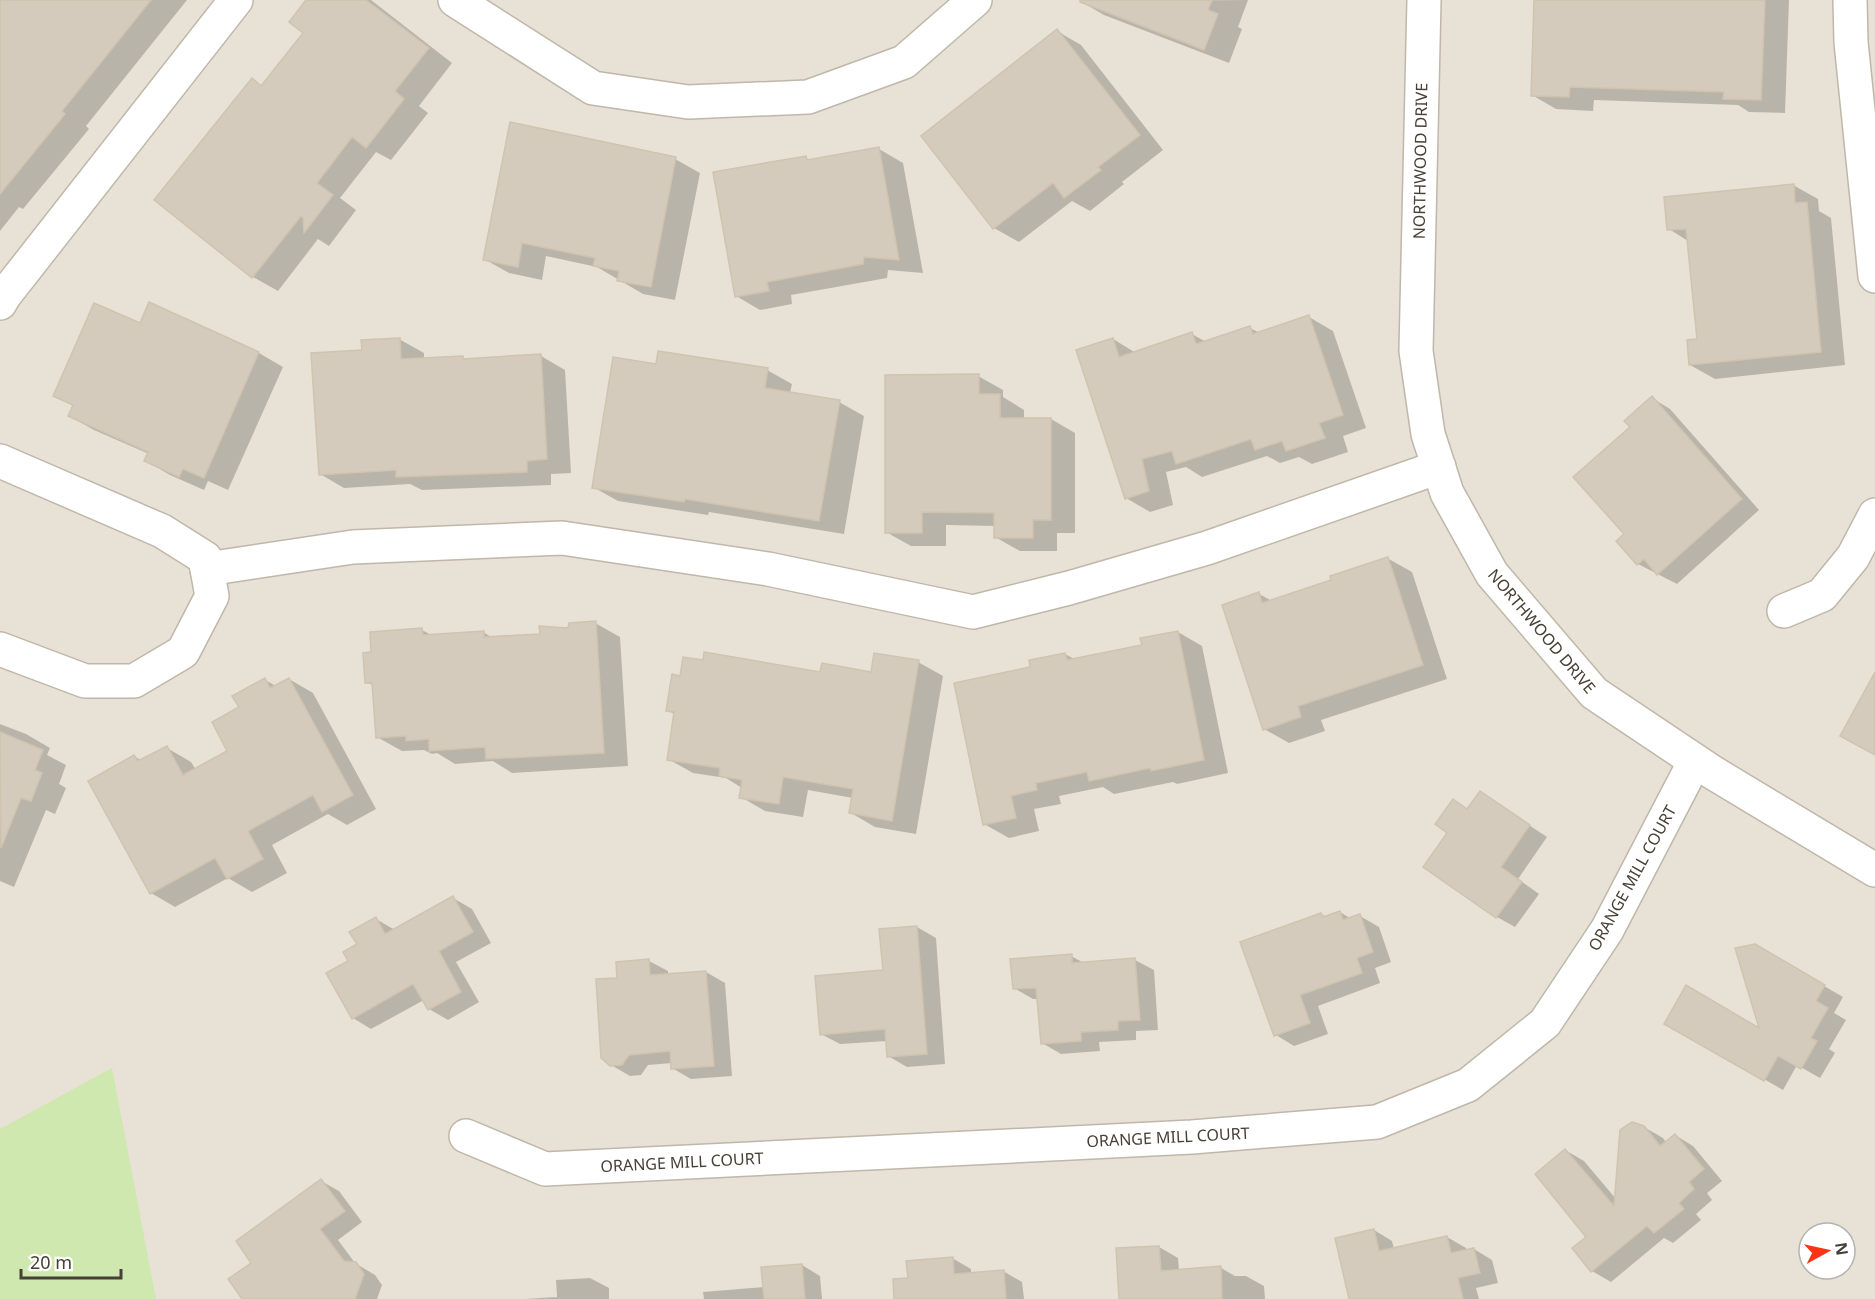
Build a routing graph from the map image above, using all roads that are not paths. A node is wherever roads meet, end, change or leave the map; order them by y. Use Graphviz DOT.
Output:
graph roads {
  1 [pos="236,0"];
  2 [pos="455,0"];
  3 [pos="975,0"];
  4 [pos="1424,0"];
  5 [pos="1850,0"];
  6 [pos="1875,276"];
  7 [pos="0,303"];
  8 [pos="0,461"];
  9 [pos="1439,467"];
  10 [pos="1875,515"];
  11 [pos="207,569"];
  12 [pos="1784,611"];
  13 [pos="0,649"];
  14 [pos="1695,761"];
  15 [pos="1875,870"];
  16 [pos="466,1136"];
  1 -- 7 [label="street"];
  2 -- 3 [label="street"];
  4 -- 9 [label="street, NORTHWOOD DRIVE"];
  5 -- 6 [label="street"];
  8 -- 11 [label="street"];
  9 -- 11 [label="street"];
  9 -- 14 [label="street, NORTHWOOD DRIVE"];
  10 -- 12 [label="street"];
  11 -- 13 [label="street"];
  14 -- 15 [label="street, NORTHWOOD DRIVE"];
  14 -- 16 [label="street, ORANGE MILL COURT"];
}
